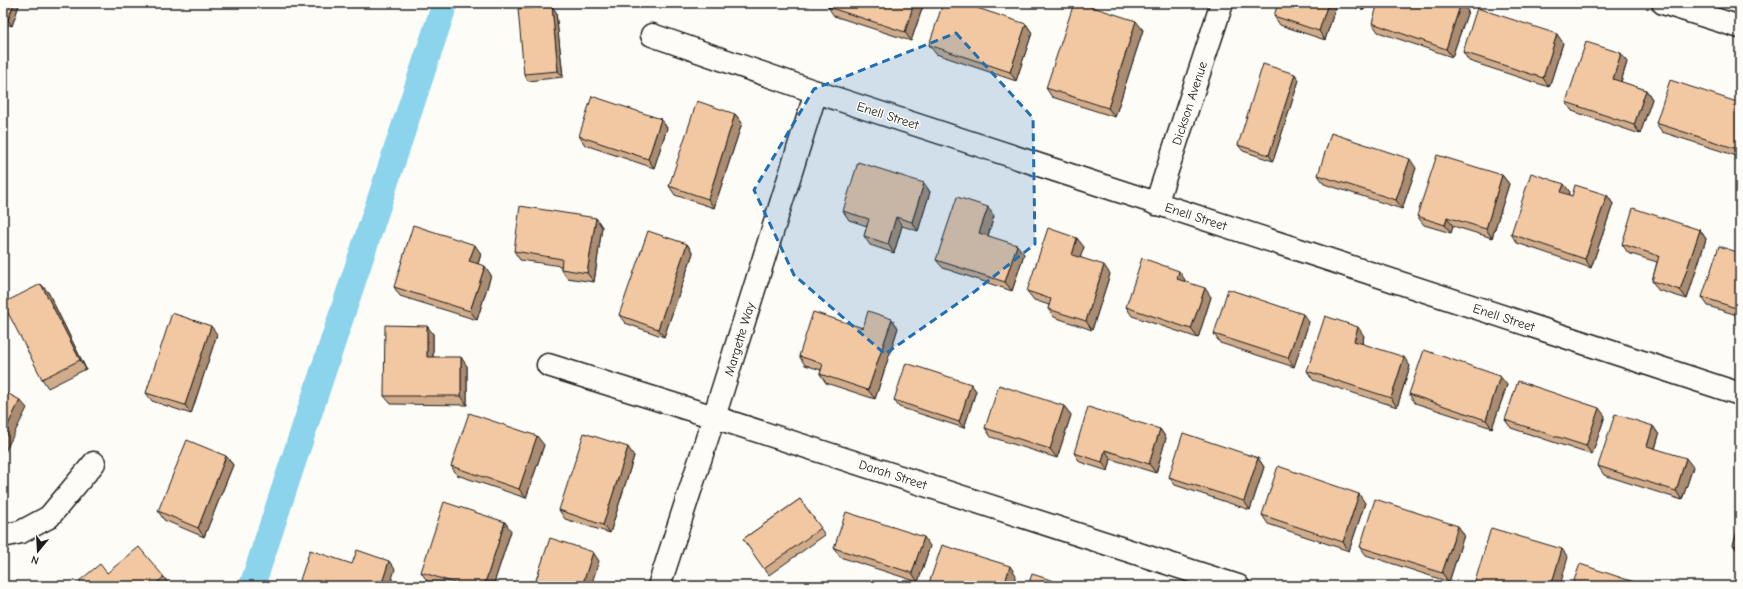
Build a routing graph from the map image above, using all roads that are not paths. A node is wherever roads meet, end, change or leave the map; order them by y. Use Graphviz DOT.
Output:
graph roads {
  1 [pos="1222,3"];
  2 [pos="1663,3"];
  3 [pos="1693,7"];
  4 [pos="1740,27"];
  5 [pos="652,35"];
  6 [pos="816,92"];
  7 [pos="1156,204"];
  8 [pos="548,365"];
  9 [pos="1740,394"];
  10 [pos="714,417"];
  11 [pos="94,463"];
  12 [pos="3,536"];
  13 [pos="659,586"];
  14 [pos="1238,586"];
  1 -- 7 [label="street, Dickson Avenue"];
  2 -- 3 [label="street"];
  3 -- 4 [label="street"];
  5 -- 6 [label="street, Enell Street"];
  6 -- 7 [label="street, Enell Street"];
  6 -- 10 [label="street, Margette Way"];
  7 -- 9 [label="street, Enell Street"];
  8 -- 10 [label="street, Darah Street"];
  10 -- 13 [label="street, Margette Way"];
  10 -- 14 [label="street, Darah Street"];
  11 -- 12 [label="street"];
}
